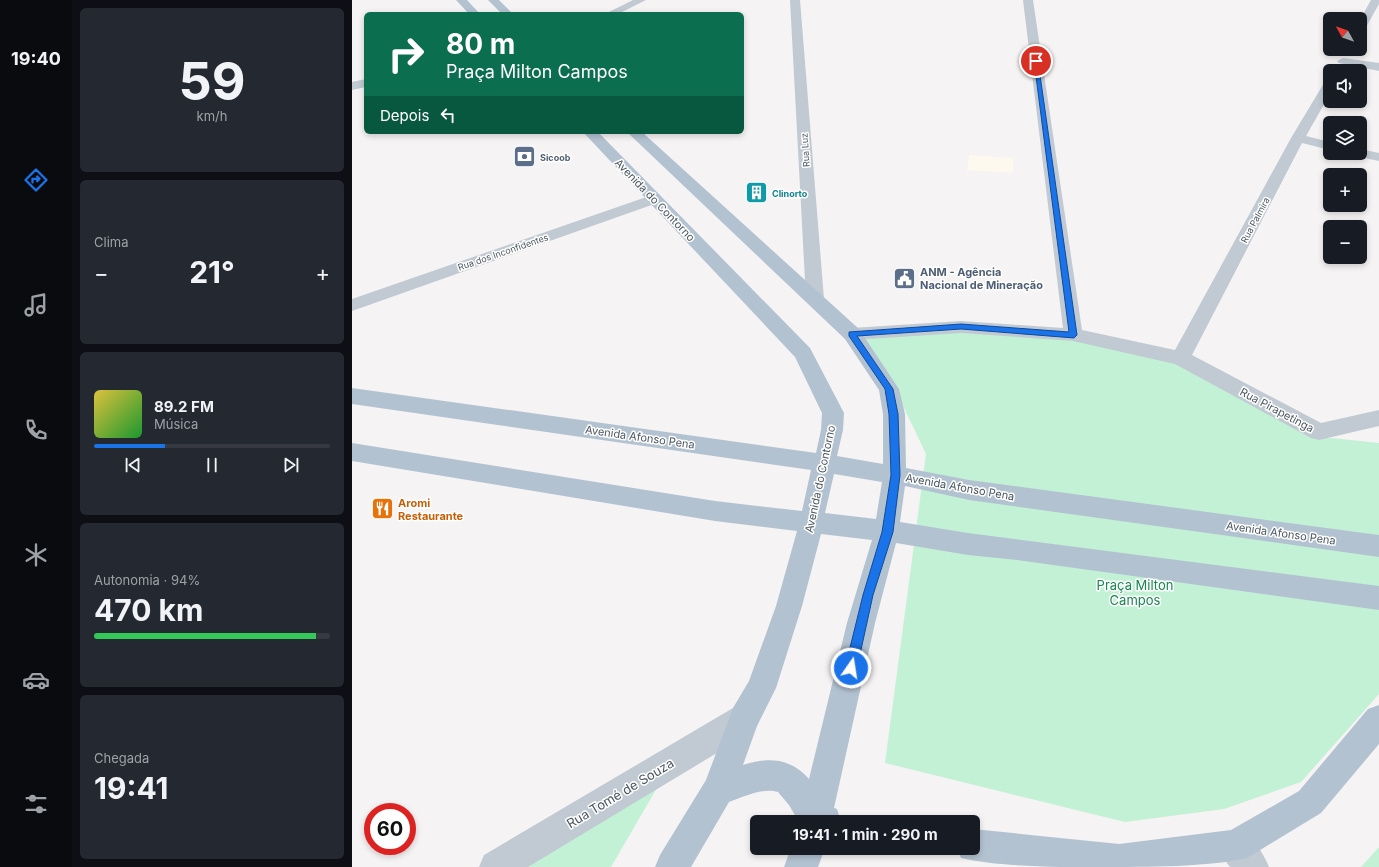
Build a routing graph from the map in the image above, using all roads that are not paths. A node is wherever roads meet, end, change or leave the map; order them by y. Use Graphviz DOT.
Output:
graph roads {
  1 [pos="461,0"];
  2 [pos="493,0"];
  3 [pos="641,0"];
  4 [pos="795,0"];
  5 [pos="1028,0"];
  6 [pos="1376,0"];
  7 [pos="473,12"];
  8 [pos="506,12"];
  9 [pos="614,12"];
  10 [pos="1367,16"];
  11 [pos="1346,56"];
  12 [pos="1343,61"];
  13 [pos="1341,64"];
  14 [pos="1379,67"];
  15 [pos="364,83"];
  16 [pos="352,86"];
  17 [pos="1323,95"];
  18 [pos="592,134"];
  19 [pos="636,134"];
  20 [pos="1298,138"];
  21 [pos="1323,144"];
  22 [pos="1367,154"];
  23 [pos="1379,157"];
  24 [pos="655,199"];
  25 [pos="815,299"];
  26 [pos="352,305"];
  27 [pos="852,334"];
  28 [pos="1074,335"];
  29 [pos="1181,358"];
  30 [pos="352,396"];
  31 [pos="1379,418"];
  32 [pos="352,452"];
  33 [pos="824,463"];
  34 [pos="895,475"];
  35 [pos="811,524"];
  36 [pos="888,532"];
  37 [pos="1379,546"];
  38 [pos="1379,598"];
  39 [pos="744,719"];
  40 [pos="1379,720"];
  41 [pos="718,790"];
  42 [pos="810,815"];
  43 [pos="820,815"];
  44 [pos="980,847"];
  45 [pos="806,855"];
  46 [pos="1243,856"];
  47 [pos="496,867"];
  48 [pos="672,867"];
  49 [pos="801,867"];
  1 -- 7 [label="main road"];
  2 -- 8 [label="main road"];
  3 -- 9 [label="street"];
  4 -- 25 [label="street, Rua Luz"];
  5 -- 28 [label="street"];
  6 -- 10 [label="street"];
  11 -- 12 [label="street"];
  12 -- 13 [label="street"];
  12 -- 14 [label="street"];
  15 -- 16 [label="street"];
  17 -- 20 [label="street, Rua Palmira"];
  18 -- 24 [label="main road, Avenida do Contorno"];
  19 -- 25 [label="main road"];
  20 -- 21 [label="street"];
  20 -- 29 [label="street, Rua Palmira"];
  22 -- 23 [label="street"];
  24 -- 26 [label="street, Rua dos Inconfidentes"];
  24 -- 33 [label="main road, Avenida do Contorno"];
  25 -- 27 [label="main road"];
  27 -- 28 [label="street"];
  27 -- 34 [label="main road"];
  28 -- 29 [label="street"];
  29 -- 31 [label="street, Rua Pirapetinga"];
  30 -- 33 [label="main road, Avenida Afonso Pena"];
  32 -- 35 [label="main road"];
  33 -- 34 [label="main road, Avenida Afonso Pena"];
  33 -- 35 [label="main road, Avenida do Contorno"];
  34 -- 36 [label="main road"];
  34 -- 37 [label="main road, Avenida Afonso Pena"];
  35 -- 36 [label="main road"];
  35 -- 39 [label="main road, Avenida do Contorno"];
  36 -- 38 [label="main road"];
  36 -- 43 [label="main road"];
  39 -- 41 [label="main road, Avenida do Contorno"];
  39 -- 47 [label="street, Rua Tomé de Souza"];
  40 -- 46 [label="main road"];
  41 -- 42 [label="main road"];
  41 -- 48 [label="main road, Avenida do Contorno"];
  44 -- 46 [label="main road"];
  45 -- 49 [label="main road"];
}
